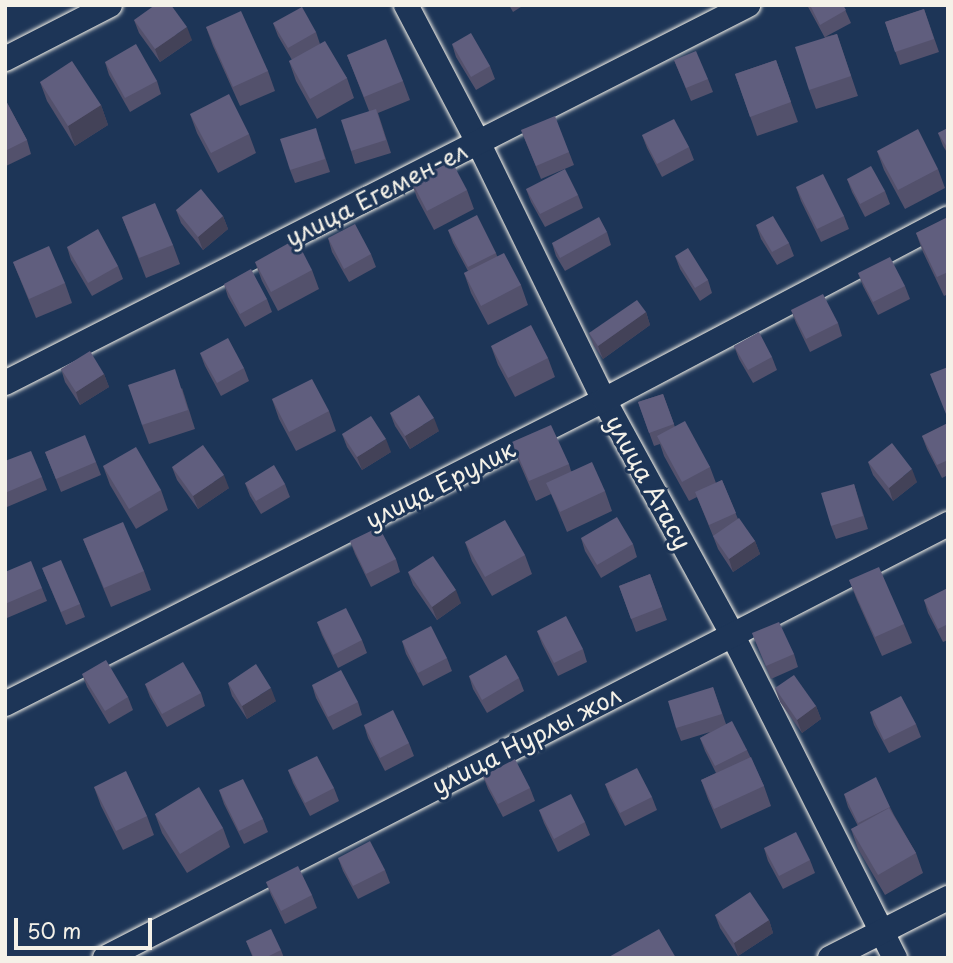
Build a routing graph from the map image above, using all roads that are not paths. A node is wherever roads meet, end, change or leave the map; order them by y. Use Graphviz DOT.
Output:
graph roads {
  1 [pos="110,5"];
  2 [pos="406,5"];
  3 [pos="748,5"];
  4 [pos="5,59"];
  5 [pos="478,142"];
  6 [pos="948,219"];
  7 [pos="5,383"];
  8 [pos="604,401"];
  9 [pos="948,524"];
  10 [pos="733,634"];
  11 [pos="5,704"];
  12 [pos="948,898"];
  13 [pos="881,932"];
  14 [pos="105,958"];
  15 [pos="830,958"];
  16 [pos="895,958"];
  1 -- 4 [label="street"];
  2 -- 5 [label="street, улица Атасу"];
  3 -- 5 [label="street, улица Егемен-ел"];
  5 -- 7 [label="street, улица Егемен-ел"];
  5 -- 8 [label="street, улица Атасу"];
  6 -- 8 [label="street, улица Ерулик"];
  8 -- 10 [label="street, улица Атасу"];
  8 -- 11 [label="street, улица Ерулик"];
  9 -- 10 [label="street, улица Нурлы жол"];
  10 -- 13 [label="street, улица Атасу"];
  10 -- 14 [label="street, улица Нурлы жол"];
  12 -- 13 [label="street"];
  13 -- 15 [label="street"];
  13 -- 16 [label="street, улица Атасу"];
}
